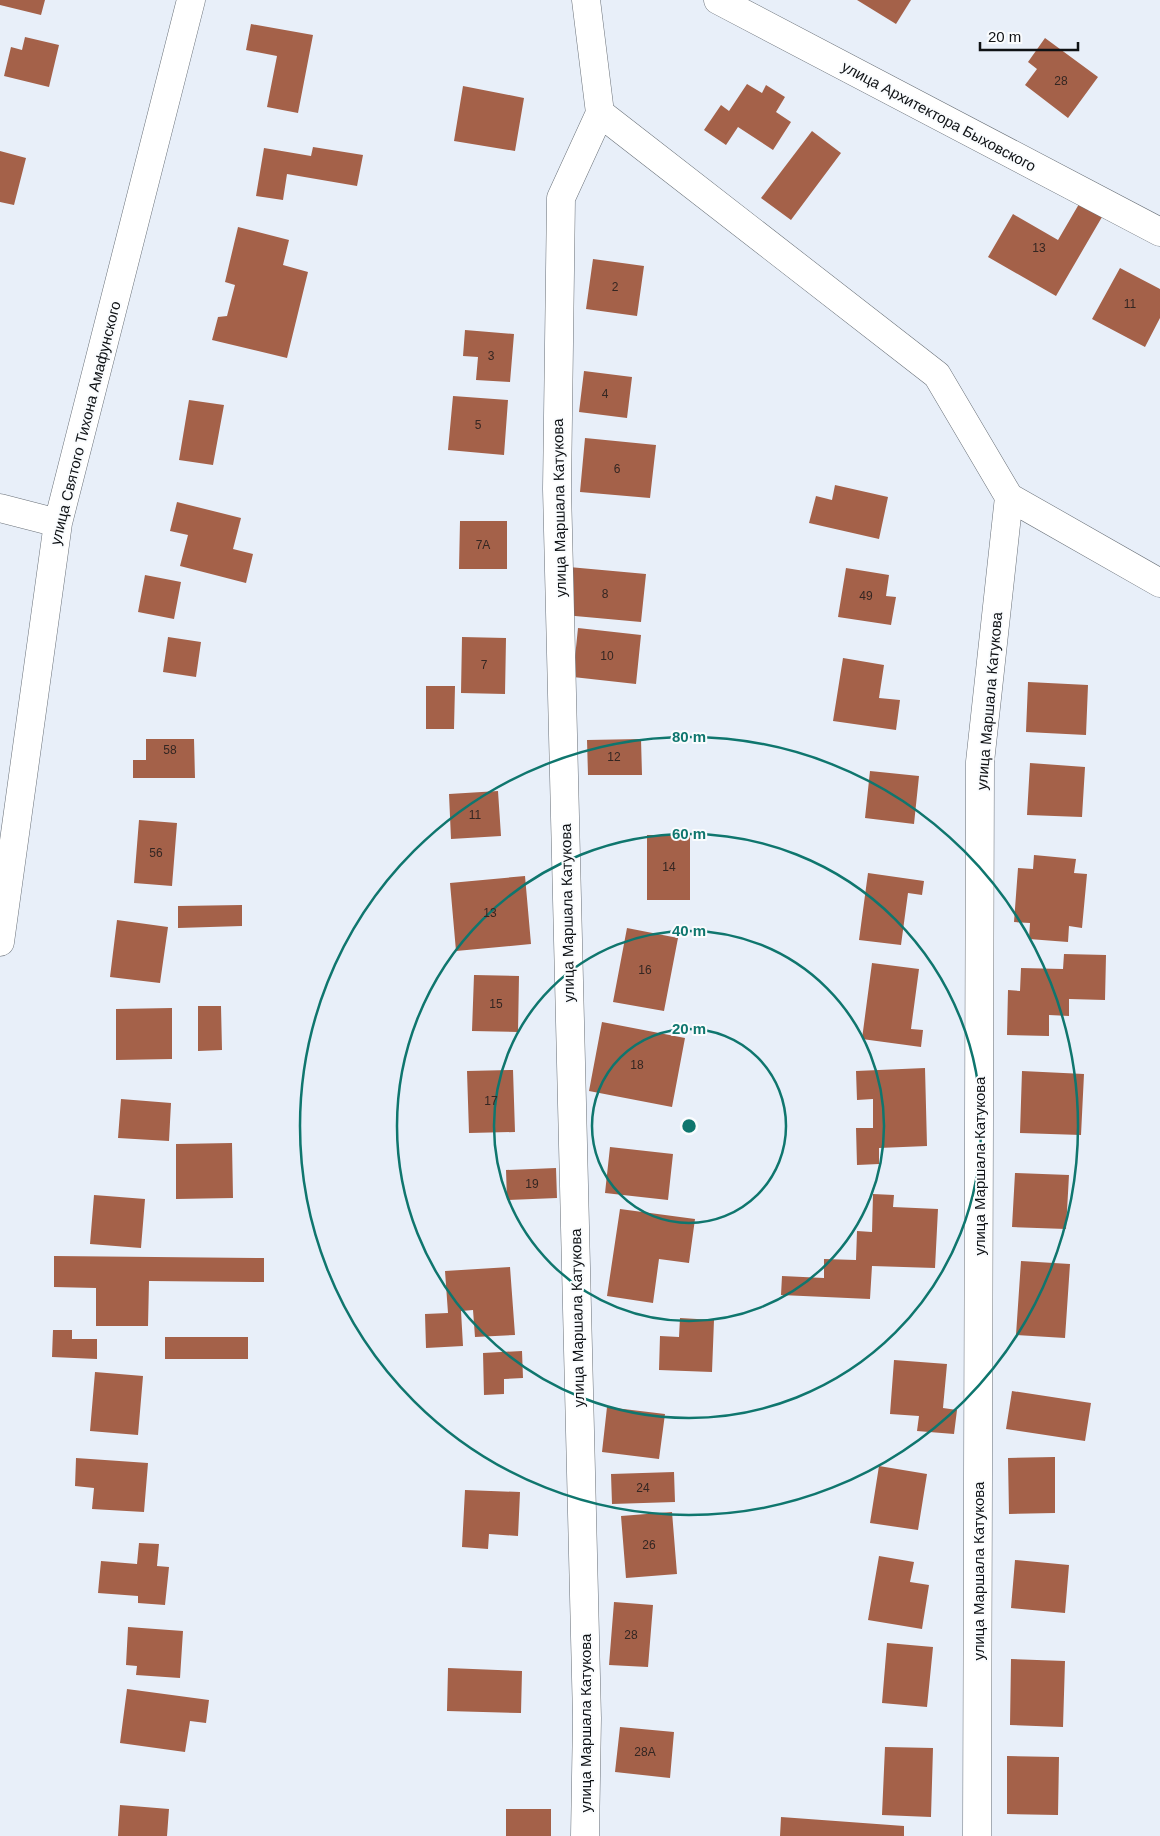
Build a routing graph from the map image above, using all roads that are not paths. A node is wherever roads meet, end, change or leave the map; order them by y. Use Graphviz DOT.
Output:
graph roads {
  1 [pos="191,0"];
  2 [pos="586,0"];
  3 [pos="718,0"];
  4 [pos="600,113"];
  5 [pos="1160,232"];
  6 [pos="1009,497"];
  7 [pos="0,508"];
  8 [pos="58,523"];
  9 [pos="1160,583"];
  10 [pos="0,942"];
  11 [pos="585,1836"];
  12 [pos="977,1836"];
  1 -- 8 [label="street, улица Святого Тихона Амафунского"];
  2 -- 4 [label="street"];
  3 -- 5 [label="street, улица Архитектора Быховского"];
  4 -- 6 [label="street"];
  4 -- 11 [label="street, улица Маршала Катукова"];
  6 -- 9 [label="street"];
  6 -- 12 [label="street, улица Маршала Катукова"];
  7 -- 8 [label="street"];
  8 -- 10 [label="street, улица Святого Тихона Амафунского"];
}
